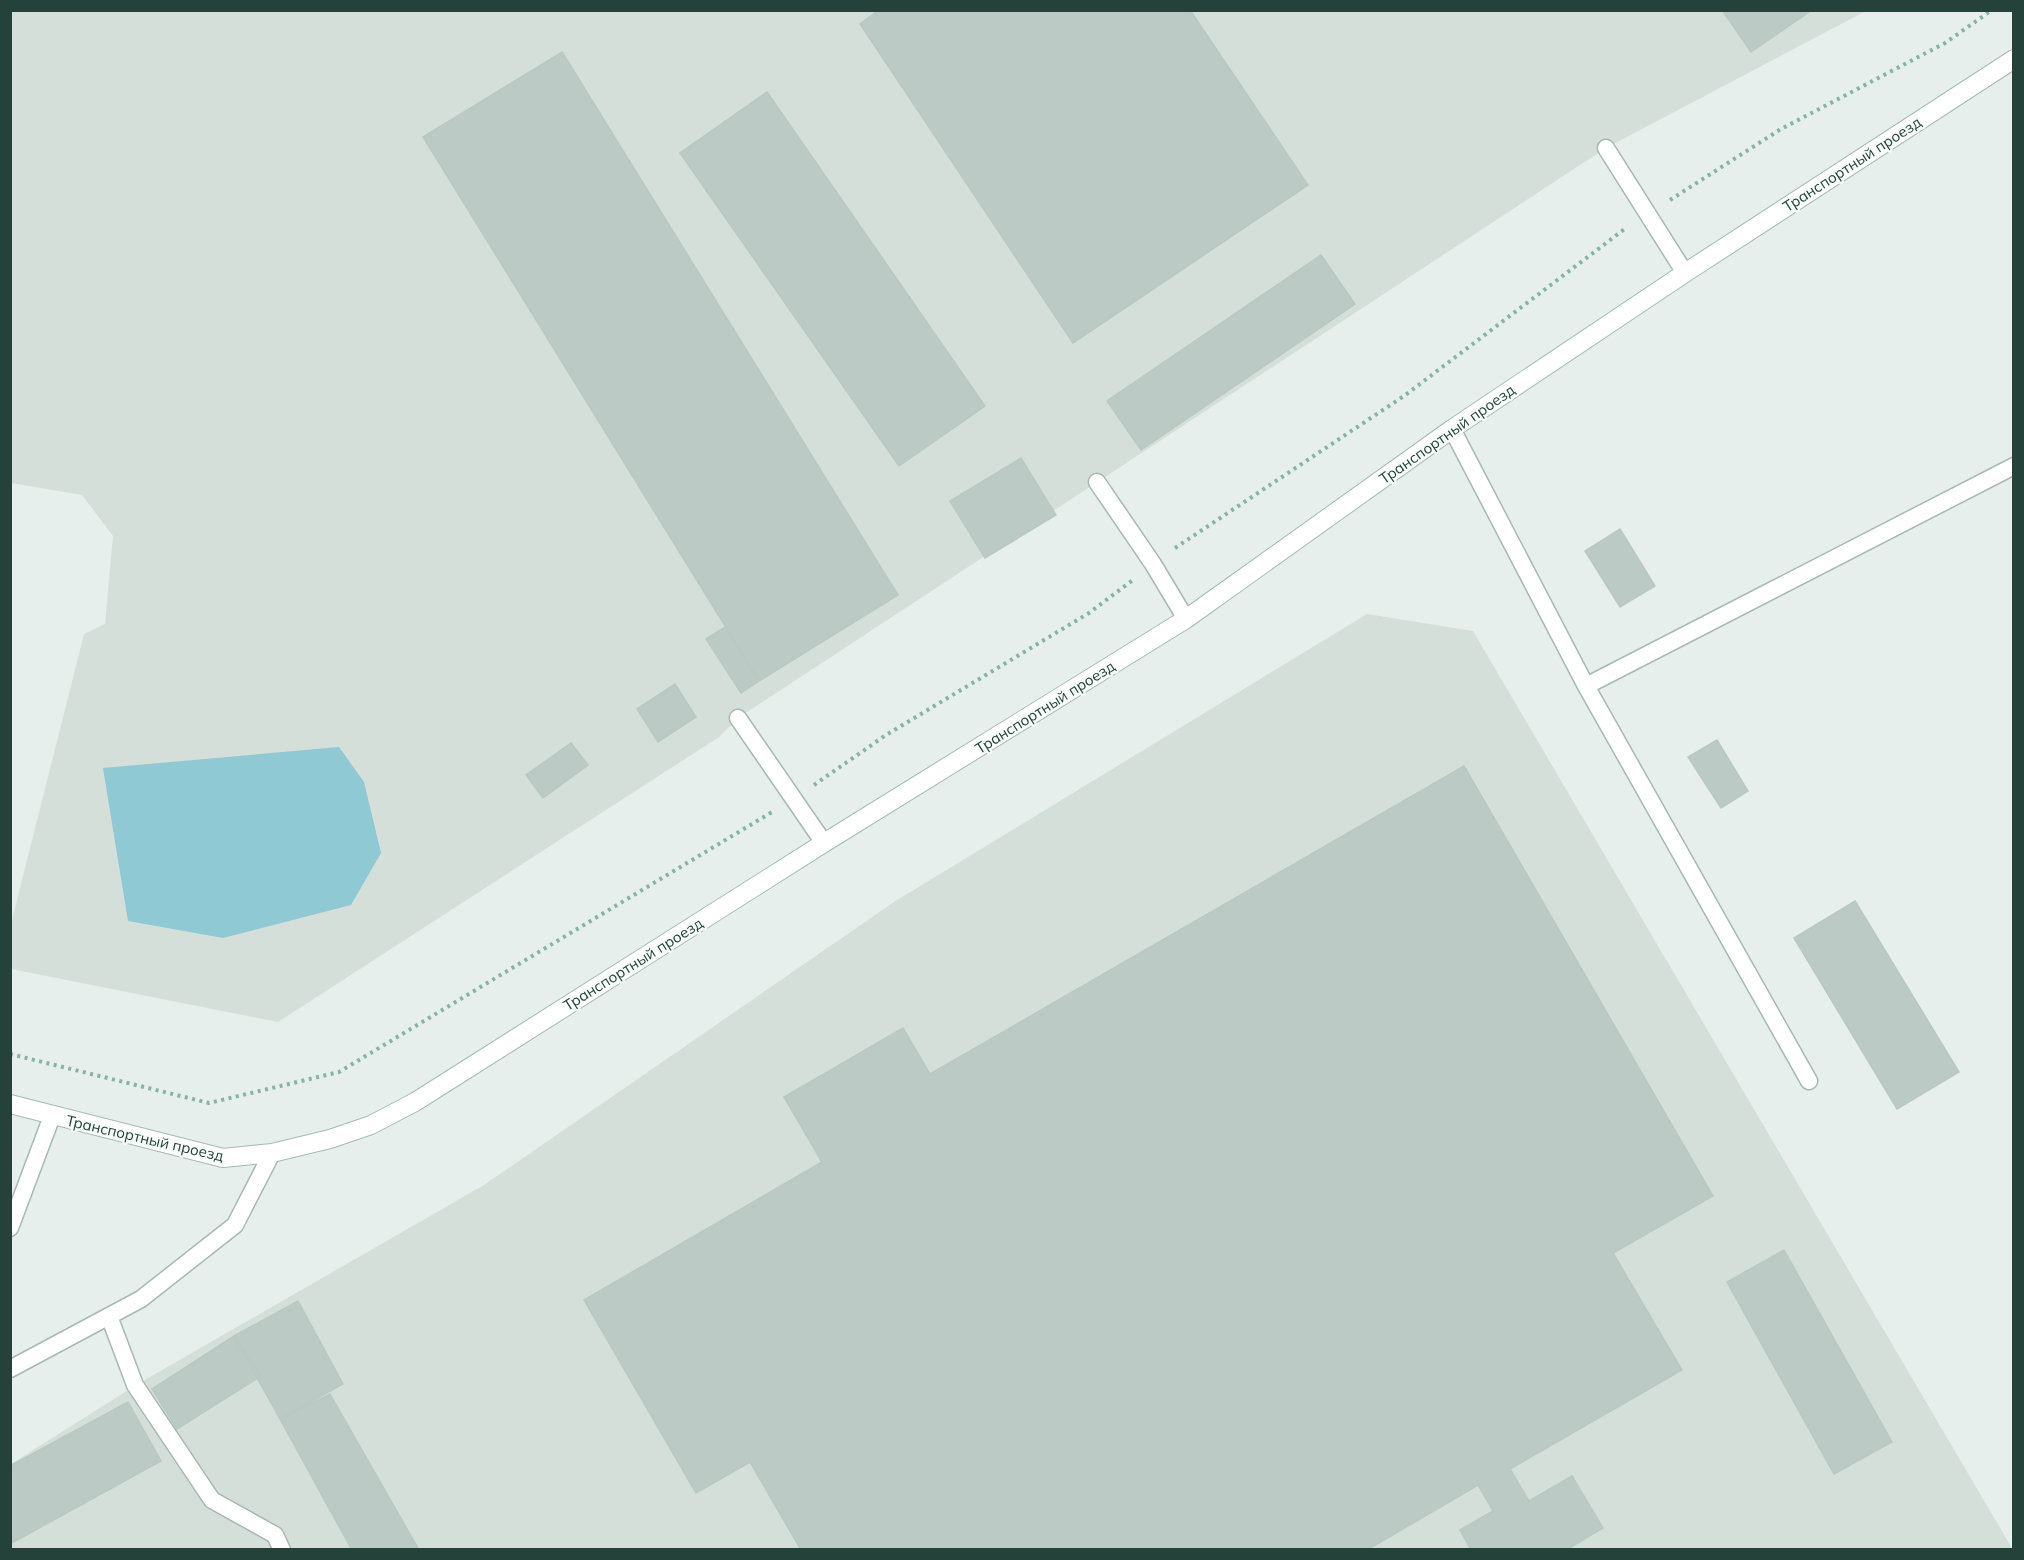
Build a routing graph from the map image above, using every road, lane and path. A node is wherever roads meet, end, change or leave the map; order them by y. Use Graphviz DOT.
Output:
graph roads {
  1 [pos="1992,10"];
  2 [pos="2013,59"];
  3 [pos="1606,148"];
  4 [pos="1648,214"];
  5 [pos="1685,273"];
  6 [pos="1452,429"];
  7 [pos="2013,466"];
  8 [pos="1097,482"];
  9 [pos="1153,564"];
  10 [pos="1186,619"];
  11 [pos="1586,686"];
  12 [pos="738,718"];
  13 [pos="793,799"];
  14 [pos="824,843"];
  15 [pos="10,1054"];
  16 [pos="1809,1081"];
  17 [pos="10,1104"];
  18 [pos="52,1116"];
  19 [pos="272,1153"];
  20 [pos="10,1228"];
  21 [pos="110,1316"];
  22 [pos="10,1369"];
  23 [pos="282,1550"];
  1 -- 4 [label="path"];
  2 -- 5 [label="main road, Транспортный проезд"];
  3 -- 4 [label="lane"];
  4 -- 5 [label="lane"];
  4 -- 9 [label="path"];
  5 -- 6 [label="main road, Транспортный проезд"];
  6 -- 10 [label="main road, Транспортный проезд"];
  6 -- 11 [label="lane"];
  7 -- 11 [label="lane"];
  8 -- 9 [label="lane"];
  9 -- 10 [label="lane"];
  9 -- 13 [label="path"];
  10 -- 14 [label="main road, Транспортный проезд"];
  11 -- 16 [label="lane"];
  12 -- 13 [label="lane"];
  13 -- 14 [label="lane"];
  13 -- 15 [label="path"];
  14 -- 19 [label="main road, Транспортный проезд"];
  17 -- 18 [label="main road, Транспортный проезд"];
  18 -- 19 [label="main road, Транспортный проезд"];
  18 -- 20 [label="lane"];
  19 -- 21 [label="lane"];
  21 -- 22 [label="lane"];
  21 -- 23 [label="lane"];
}
